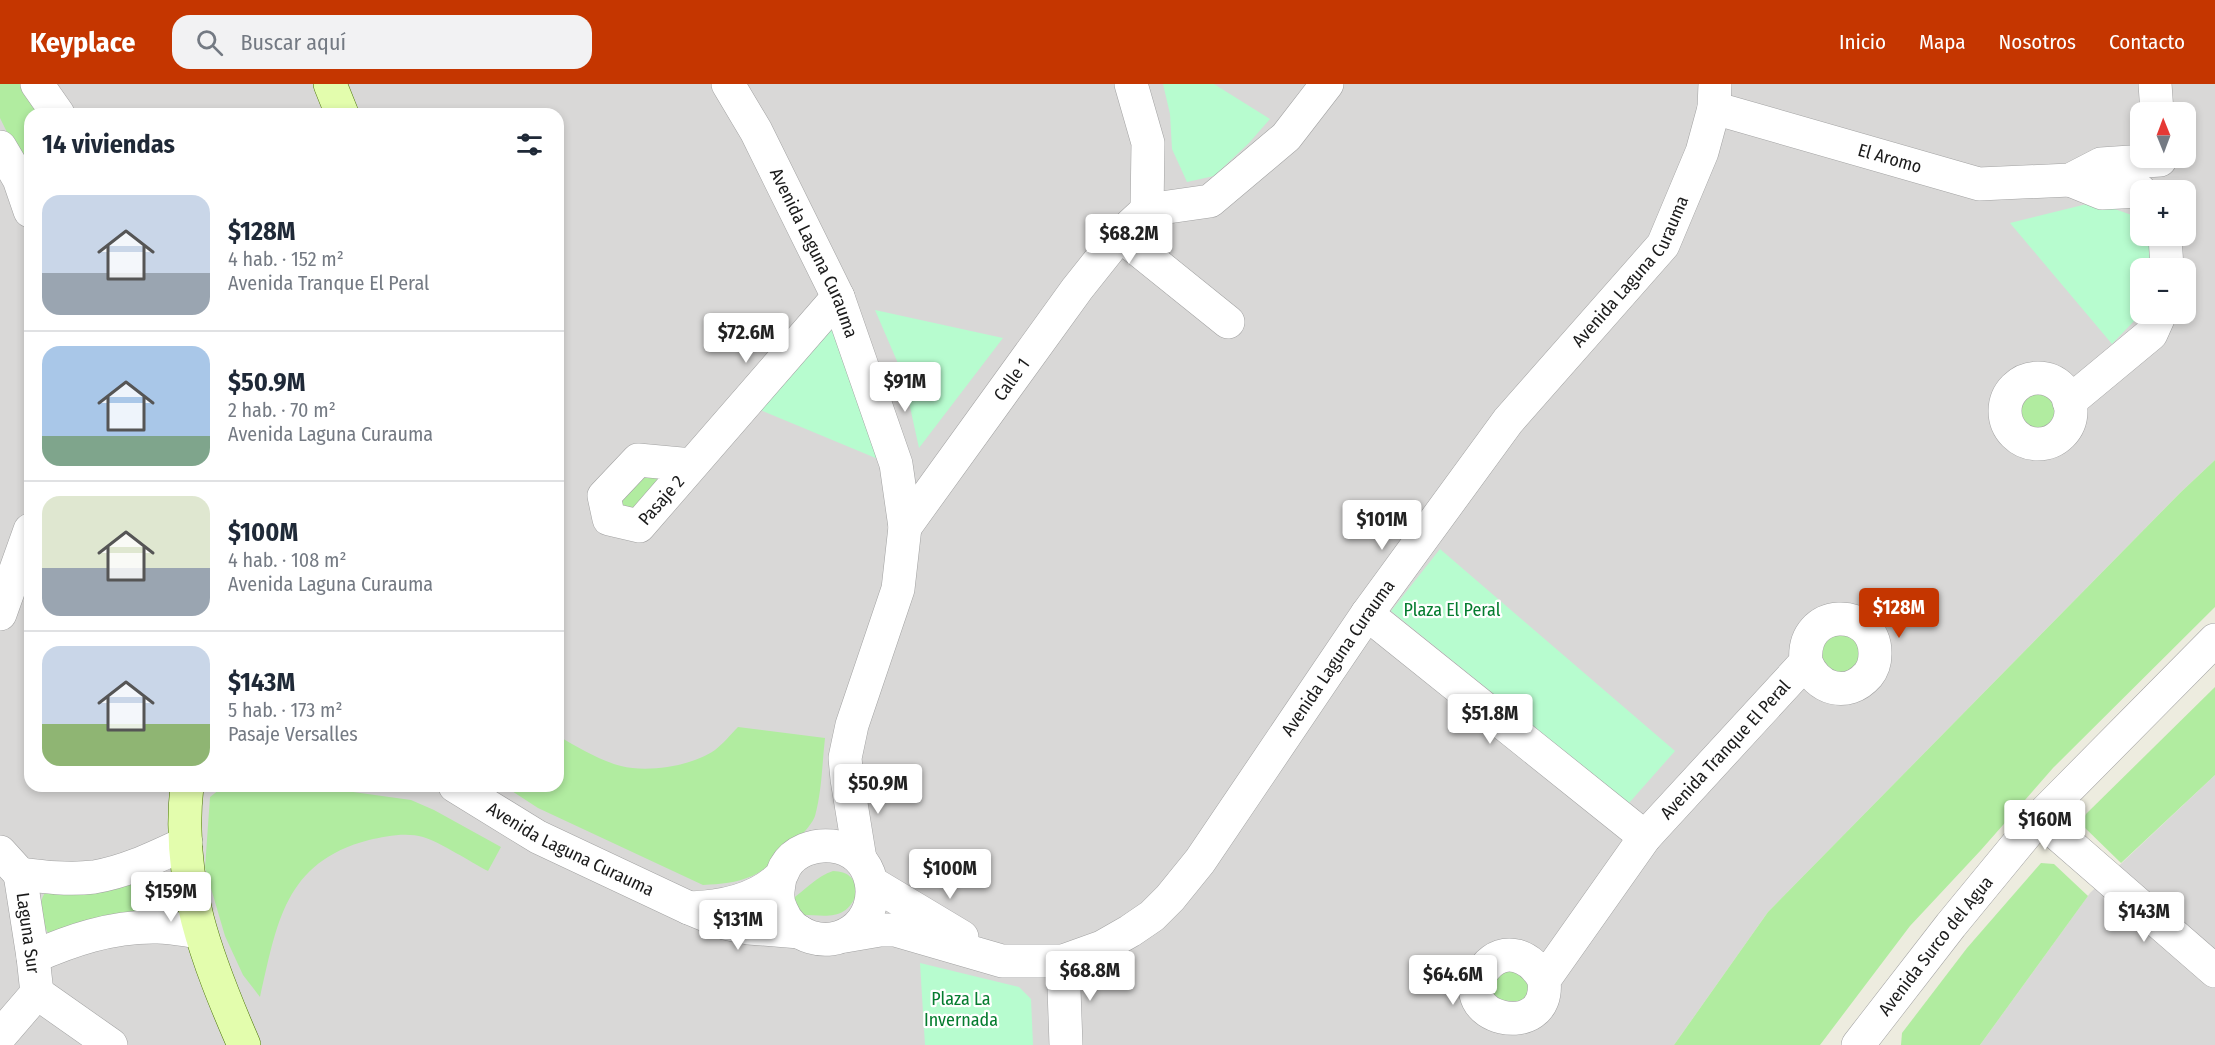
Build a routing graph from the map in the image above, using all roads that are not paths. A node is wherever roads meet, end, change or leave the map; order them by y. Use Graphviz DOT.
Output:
graph roads {
  1 [pos="38,84"];
  2 [pos="330,84"];
  3 [pos="728,84"];
  4 [pos="1131,84"];
  5 [pos="1327,84"];
  6 [pos="2155,84"];
  7 [pos="1714,96"];
  8 [pos="2156,102"];
  9 [pos="54,108"];
  10 [pos="340,108"];
  11 [pos="0,147"];
  12 [pos="2159,178"];
  13 [pos="2070,180"];
  14 [pos="2130,192"];
  15 [pos="24,194"];
  16 [pos="1147,210"];
  17 [pos="1120,235"];
  18 [pos="838,297"];
  19 [pos="1228,322"];
  20 [pos="2156,324"];
  21 [pos="2069,402"];
  22 [pos="692,465"];
  23 [pos="905,527"];
  24 [pos="24,548"];
  25 [pos="0,614"];
  26 [pos="1368,614"];
  27 [pos="2215,640"];
  28 [pos="1806,662"];
  29 [pos="847,779"];
  30 [pos="193,792"];
  31 [pos="465,792"];
  32 [pos="2039,818"];
  33 [pos="1645,837"];
  34 [pos="186,843"];
  35 [pos="819,845"];
  36 [pos="10,863"];
  37 [pos="866,871"];
  38 [pos="780,878"];
  39 [pos="689,908"];
  40 [pos="200,932"];
  41 [pos="800,932"];
  42 [pos="845,936"];
  43 [pos="33,957"];
  44 [pos="1002,961"];
  45 [pos="1063,961"];
  46 [pos="2215,972"];
  47 [pos="1544,980"];
  48 [pos="37,993"];
  49 [pos="0,1036"];
  50 [pos="111,1045"];
  51 [pos="244,1045"];
  52 [pos="1066,1045"];
  53 [pos="1858,1045"];
  1 -- 9 [label="street"];
  2 -- 10 [label="street"];
  3 -- 18 [label="street, Avenida Laguna Curauma"];
  4 -- 16 [label="street"];
  5 -- 16 [label="street"];
  6 -- 8 [label="street"];
  7 -- 13 [label="street, El Aromo"];
  7 -- 26 [label="street, Avenida Laguna Curauma"];
  11 -- 15 [label="street"];
  12 -- 13 [label="street, El Aromo"];
  13 -- 14 [label="street, El Aromo"];
  16 -- 17 [label="street, Calle 1"];
  17 -- 19 [label="street"];
  17 -- 23 [label="street, Calle 1"];
  18 -- 22 [label="street, Pasaje 2"];
  18 -- 23 [label="street, Avenida Laguna Curauma"];
  20 -- 21 [label="street"];
  23 -- 29 [label="street, Avenida Laguna Curauma"];
  24 -- 25 [label="street"];
  26 -- 33 [label="street"];
  26 -- 45 [label="street, Avenida Laguna Curauma"];
  27 -- 32 [label="street, Avenida Surco del Agua"];
  28 -- 33 [label="street, Avenida Tranque El Peral"];
  29 -- 35 [label="street, Avenida Laguna Curauma"];
  29 -- 37 [label="street, Avenida Laguna Curauma"];
  30 -- 34 [label="street"];
  31 -- 39 [label="street, Avenida Laguna Curauma"];
  32 -- 46 [label="street"];
  32 -- 53 [label="street, Avenida Surco del Agua"];
  33 -- 47 [label="street, Avenida Tranque El Peral"];
  34 -- 36 [label="street"];
  34 -- 40 [label="street"];
  35 -- 37 [label="street"];
  35 -- 38 [label="street, Avenida Laguna Curauma"];
  36 -- 43 [label="street, Laguna Sur"];
  37 -- 42 [label="street, Avenida Laguna Curauma"];
  37 -- 44 [label="street"];
  38 -- 39 [label="street, Avenida Laguna Curauma"];
  38 -- 41 [label="street"];
  39 -- 41 [label="street, Avenida Laguna Curauma"];
  40 -- 43 [label="street"];
  40 -- 51 [label="street"];
  41 -- 42 [label="street, Avenida Laguna Curauma"];
  42 -- 44 [label="street, Avenida Laguna Curauma"];
  43 -- 48 [label="street, Laguna Sur"];
  44 -- 45 [label="street, Avenida Laguna Curauma"];
  45 -- 52 [label="street"];
  48 -- 49 [label="street, Laguna Sur"];
  48 -- 50 [label="street, Laguna Sur"];
}
